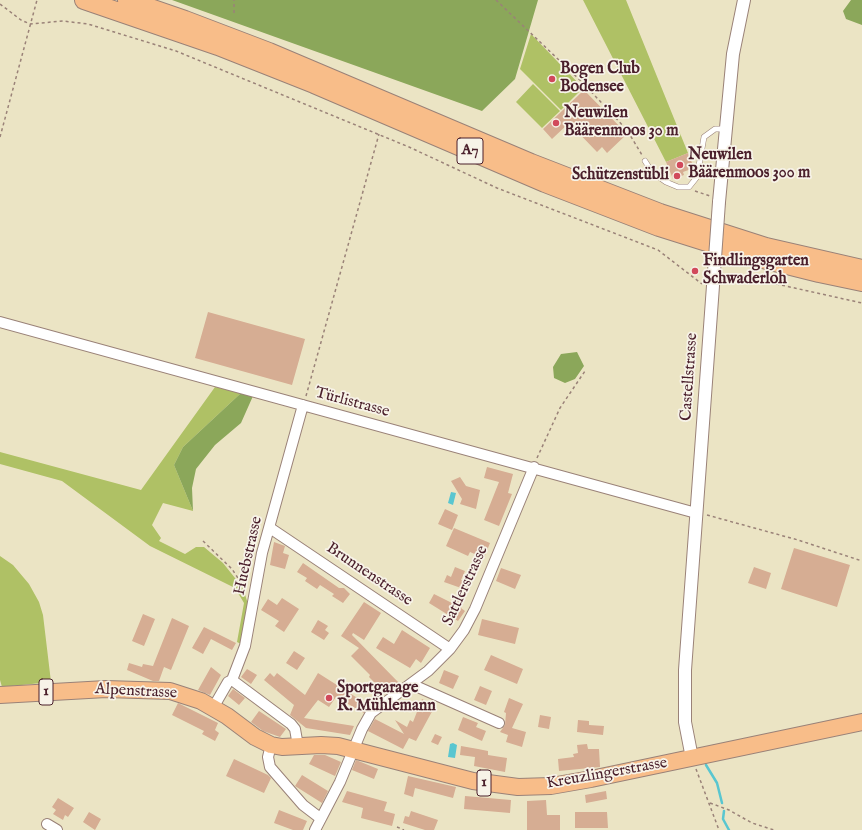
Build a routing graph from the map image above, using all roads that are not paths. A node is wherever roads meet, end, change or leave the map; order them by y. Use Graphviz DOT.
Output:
graph roads {
  1 [pos="84,0"];
  2 [pos="127,0"];
  3 [pos="744,0"];
  4 [pos="724,129"];
  5 [pos="645,161"];
  6 [pos="862,269"];
  7 [pos="862,282"];
  8 [pos="0,322"];
  9 [pos="303,405"];
  10 [pos="534,468"];
  11 [pos="696,513"];
  12 [pos="270,528"];
  13 [pos="450,649"];
  14 [pos="232,680"];
  15 [pos="411,684"];
  16 [pos="0,695"];
  17 [pos="213,708"];
  18 [pos="862,722"];
  19 [pos="498,723"];
  20 [pos="271,745"];
  21 [pos="298,746"];
  22 [pos="352,750"];
  23 [pos="692,758"];
  24 [pos="320,818"];
  25 [pos="46,824"];
  26 [pos="57,830"];
  27 [pos="315,830"];
  1 -- 7 [label="highway, A7"];
  2 -- 6 [label="highway, A7"];
  3 -- 4 [label="street, Castellstrasse"];
  4 -- 5 [label="lane"];
  4 -- 11 [label="street, Castellstrasse, bridge"];
  8 -- 9 [label="street, Türlistrasse"];
  9 -- 10 [label="street, Türlistrasse"];
  9 -- 12 [label="street, Huebstrasse"];
  10 -- 11 [label="street, Türlistrasse"];
  10 -- 13 [label="street, Sattlerstrasse"];
  11 -- 23 [label="street, Castellstrasse"];
  12 -- 13 [label="street, Brunnenstrasse"];
  12 -- 14 [label="street, Huebstrasse"];
  13 -- 15 [label="street, Sattlerstrasse"];
  14 -- 17 [label="street, Huebstrasse"];
  14 -- 21 [label="street"];
  15 -- 19 [label="street"];
  15 -- 22 [label="street, Sattlerstrasse"];
  16 -- 17 [label="main road, Alpenstrasse / 1"];
  17 -- 20 [label="main road, Alpenstrasse / 1"];
  18 -- 23 [label="main road, Kreuzlingerstrasse / 1"];
  20 -- 21 [label="main road, Alpenstrasse / 1"];
  20 -- 24 [label="street"];
  21 -- 22 [label="main road, Alpenstrasse / 1"];
  22 -- 23 [label="main road, Kreuzlingerstrasse / 1"];
  22 -- 24 [label="street, Sattlerstrasse"];
  24 -- 27 [label="street, Sattlerstrasse"];
  25 -- 26 [label="street"];
}
